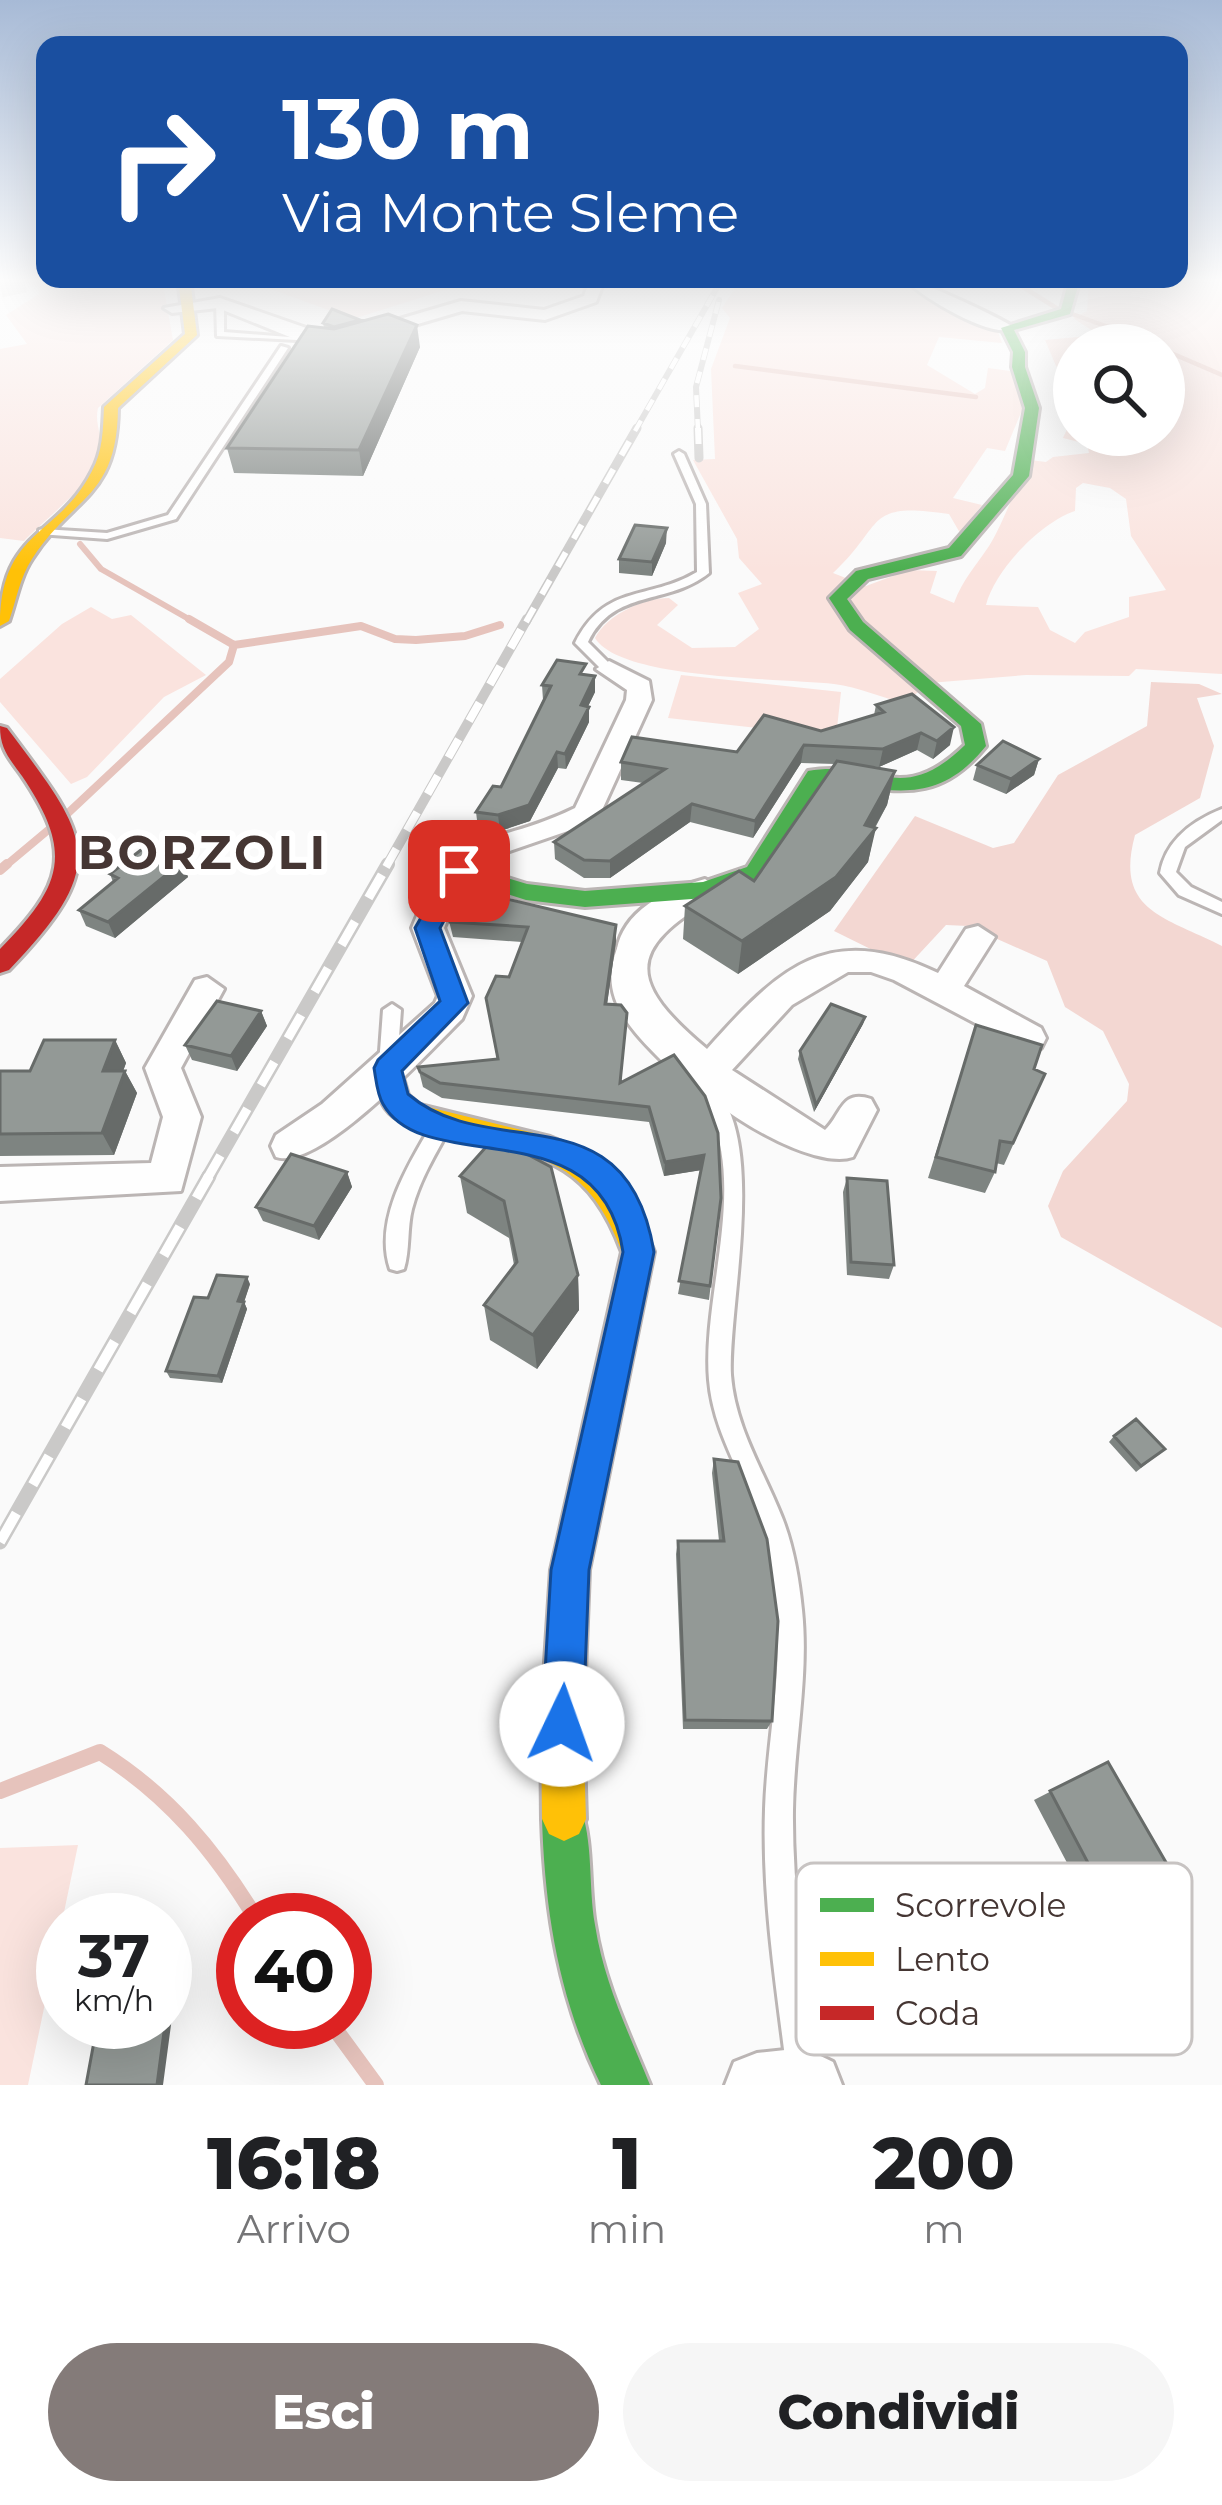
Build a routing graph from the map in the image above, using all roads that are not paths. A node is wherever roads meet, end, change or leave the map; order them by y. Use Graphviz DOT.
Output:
graph roads {
  1 [pos="145,376"];
  2 [pos="265,376"];
  3 [pos="1020,376"];
  4 [pos="679,454"];
  5 [pos="43,532"];
  6 [pos="0,621"];
  7 [pos="609,669"];
  8 [pos="0,732"];
  9 [pos="1222,814"];
  10 [pos="459,871"];
  11 [pos="705,890"];
  12 [pos="1222,909"];
  13 [pos="651,922"];
  14 [pos="978,937"];
  15 [pos="0,964"];
  16 [pos="207,989"];
  17 [pos="942,994"];
  18 [pos="392,1010"];
  19 [pos="1028,1038"];
  20 [pos="388,1068"];
  21 [pos="709,1071"];
  22 [pos="858,1110"];
  23 [pos="441,1126"];
  24 [pos="290,1146"];
  25 [pos="0,1184"];
  26 [pos="398,1262"];
  27 [pos="791,2083"];
  28 [pos="626,2085"];
  1 -- 5 [label="street"];
  2 -- 5 [label="lane"];
  3 -- 11 [label="street"];
  4 -- 7 [label="lane"];
  5 -- 6 [label="street"];
  7 -- 10 [label="street"];
  8 -- 15 [label="street"];
  9 -- 12 [label="lane"];
  10 -- 11 [label="street"];
  10 -- 20 [label="street"];
  11 -- 13 [label="street"];
  13 -- 21 [label="street"];
  13 -- 27 [label="lane"];
  14 -- 17 [label="street"];
  16 -- 25 [label="street"];
  17 -- 19 [label="street"];
  17 -- 21 [label="street"];
  18 -- 20 [label="lane"];
  20 -- 23 [label="street"];
  20 -- 24 [label="street"];
  21 -- 22 [label="street"];
  23 -- 26 [label="lane"];
  23 -- 28 [label="street"];
}
